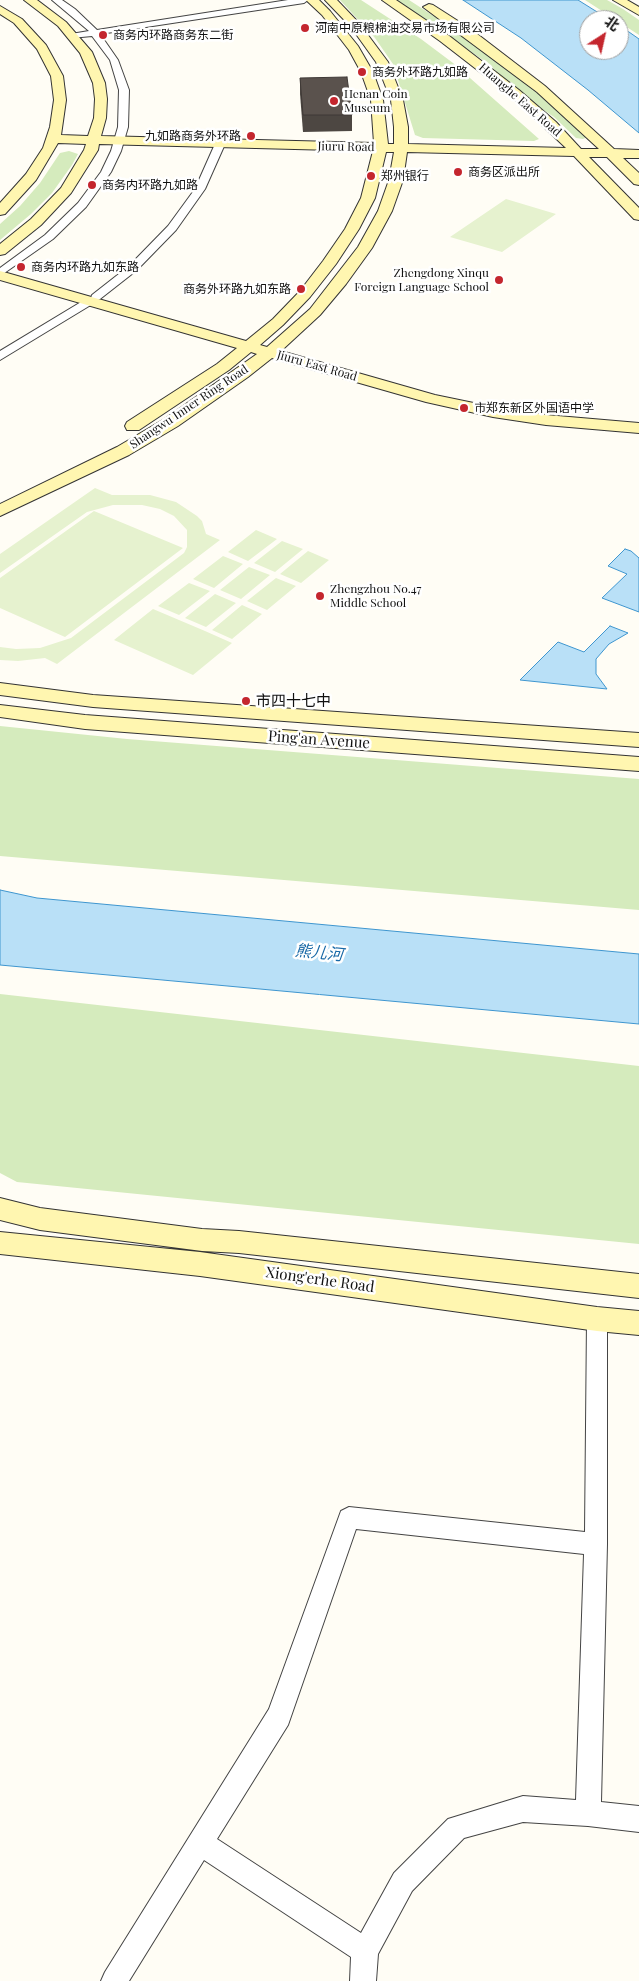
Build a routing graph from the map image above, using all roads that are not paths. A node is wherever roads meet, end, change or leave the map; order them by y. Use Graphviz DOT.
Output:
graph roads {
  1 [pos="30,0"];
  2 [pos="56,0"];
  3 [pos="286,0"];
  4 [pos="304,0"];
  5 [pos="312,0"];
  6 [pos="331,0"];
  7 [pos="388,0"];
  8 [pos="417,0"];
  9 [pos="619,0"];
  10 [pos="0,9"];
  11 [pos="639,12"];
  12 [pos="94,31"];
  13 [pos="72,35"];
  14 [pos="54,137"];
  15 [pos="95,139"];
  16 [pos="120,140"];
  17 [pos="220,144"];
  18 [pos="381,146"];
  19 [pos="401,146"];
  20 [pos="576,151"];
  21 [pos="609,151"];
  22 [pos="639,152"];
  23 [pos="639,181"];
  24 [pos="0,211"];
  25 [pos="639,216"];
  26 [pos="0,251"];
  27 [pos="1,272"];
  28 [pos="93,299"];
  29 [pos="251,344"];
  30 [pos="6,348"];
  31 [pos="272,350"];
  32 [pos="0,356"];
  33 [pos="639,423"];
  34 [pos="639,428"];
  35 [pos="121,433"];
  36 [pos="76,458"];
  37 [pos="10,490"];
  38 [pos="0,511"];
  39 [pos="0,689"];
  40 [pos="0,711"];
  41 [pos="639,740"];
  42 [pos="639,764"];
  43 [pos="0,1209"];
  44 [pos="0,1243"];
  45 [pos="201,1252"];
  46 [pos="639,1286"];
  47 [pos="597,1318"];
  48 [pos="639,1323"];
  49 [pos="596,1544"];
  50 [pos="588,1813"];
  51 [pos="639,1819"];
  52 [pos="201,1843"];
  53 [pos="364,1951"];
  54 [pos="114,1981"];
  55 [pos="363,1981"];
  1 -- 13 [label="street"];
  2 -- 12 [label="street"];
  3 -- 12 [label="street"];
  4 -- 12 [label="street"];
  5 -- 18 [label="street, Shangwu Inner Ring Road"];
  6 -- 19 [label="street, Shangwu Inner Ring Road"];
  7 -- 20 [label="street, Huanghe East Road"];
  8 -- 21 [label="street, Huanghe East Road"];
  9 -- 11 [label="street"];
  10 -- 14 [label="street"];
  12 -- 13 [label="street"];
  12 -- 16 [label="street"];
  13 -- 15 [label="street"];
  14 -- 15 [label="street, Jiuru Road"];
  14 -- 24 [label="street"];
  15 -- 16 [label="street, Jiuru Road"];
  15 -- 26 [label="street"];
  16 -- 17 [label="street, Jiuru Road"];
  16 -- 18 [label="street, Jiuru Road"];
  16 -- 27 [label="street"];
  17 -- 18 [label="street, Jiuru Road"];
  17 -- 28 [label="street"];
  18 -- 19 [label="street, Jiuru Road"];
  18 -- 29 [label="street, Shangwu Inner Ring Road"];
  19 -- 20 [label="street, Jiuru Road"];
  19 -- 31 [label="street, Shangwu Inner Ring Road"];
  20 -- 21 [label="street, Jiuru Road"];
  20 -- 25 [label="street, Huanghe East Road"];
  21 -- 22 [label="street, Jiuru Road"];
  21 -- 23 [label="street, Huanghe East Road"];
  27 -- 28 [label="street, Jiuru East Road"];
  28 -- 29 [label="street, Jiuru East Road"];
  28 -- 30 [label="street"];
  29 -- 31 [label="street, Jiuru East Road"];
  29 -- 35 [label="street, Shangwu Inner Ring Road"];
  30 -- 32 [label="street"];
  31 -- 33 [label="street, Jiuru East Road"];
  31 -- 34 [label="street, Jiuru East Road"];
  31 -- 38 [label="street, Shangwu Inner Ring Road"];
  36 -- 37 [label="street"];
  39 -- 41 [label="street, Ping'an Avenue"];
  40 -- 42 [label="street, Ping'an Avenue"];
  43 -- 45 [label="street, Xiong'erhe Road"];
  44 -- 45 [label="street, Xiong'erhe Road"];
  45 -- 46 [label="street, Xiong'erhe Road"];
  45 -- 47 [label="street, Xiong'erhe Road"];
  47 -- 48 [label="street, Xiong'erhe Road"];
  47 -- 49 [label="street"];
  49 -- 50 [label="street"];
  49 -- 52 [label="street"];
  50 -- 51 [label="street"];
  50 -- 53 [label="street"];
  52 -- 53 [label="street"];
  52 -- 54 [label="street"];
  53 -- 55 [label="street"];
}
